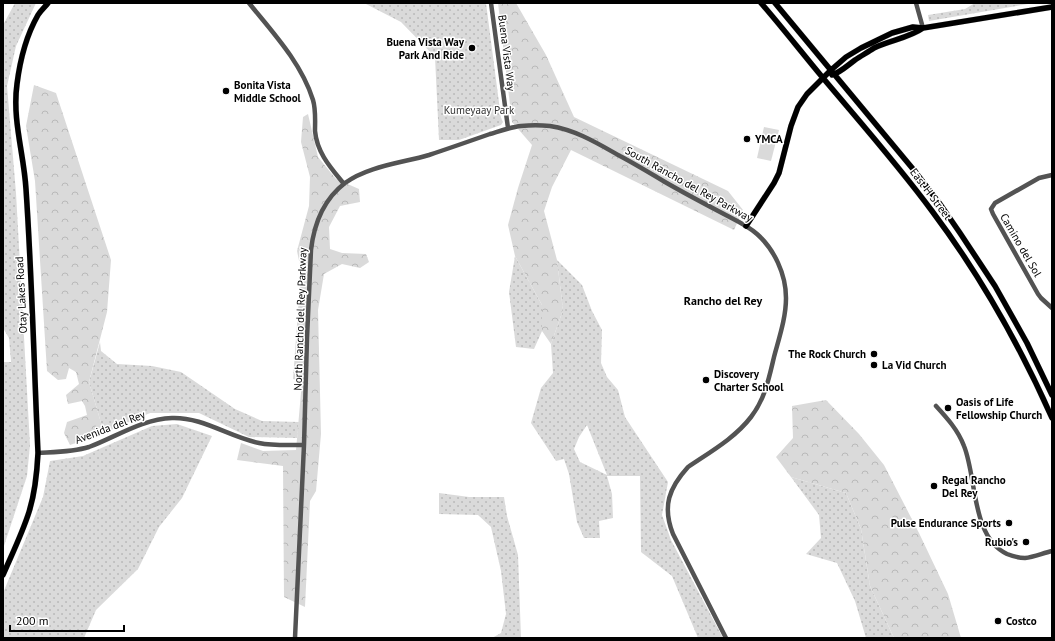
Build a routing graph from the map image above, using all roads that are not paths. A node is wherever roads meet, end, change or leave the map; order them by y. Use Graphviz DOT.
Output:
graph roads {
  1 [pos="40,3"];
  2 [pos="48,3"];
  3 [pos="249,3"];
  4 [pos="491,3"];
  5 [pos="761,3"];
  6 [pos="775,3"];
  7 [pos="916,3"];
  8 [pos="1052,7"];
  9 [pos="39,13"];
  10 [pos="923,28"];
  11 [pos="833,72"];
  12 [pos="824,79"];
  13 [pos="508,128"];
  14 [pos="1052,175"];
  15 [pos="344,184"];
  16 [pos="746,226"];
  17 [pos="1052,308"];
  18 [pos="1052,395"];
  19 [pos="936,406"];
  20 [pos="1052,418"];
  21 [pos="304,445"];
  22 [pos="38,453"];
  23 [pos="1052,551"];
  24 [pos="3,575"];
  25 [pos="295,638"];
  26 [pos="726,638"];
  1 -- 9 [label="main road, Otay Lakes Road"];
  2 -- 9 [label="main road, Otay Lakes Road"];
  3 -- 15 [label="street"];
  4 -- 13 [label="street, Buena Vista Way"];
  5 -- 12 [label="main road, East H Street"];
  6 -- 11 [label="main road, East H Street"];
  7 -- 10 [label="street"];
  8 -- 10 [label="main road"];
  9 -- 22 [label="main road, Otay Lakes Road"];
  10 -- 11 [label="main road"];
  11 -- 12 [label="main road"];
  11 -- 18 [label="main road, East H Street"];
  12 -- 16 [label="main road"];
  12 -- 20 [label="main road, East H Street"];
  13 -- 15 [label="street, North Rancho del Rey Parkway"];
  13 -- 16 [label="street, South Rancho del Rey Parkway"];
  14 -- 17 [label="street, Camino del Sol"];
  15 -- 21 [label="street, North Rancho del Rey Parkway"];
  16 -- 26 [label="street, South Rancho del Rey Parkway"];
  19 -- 23 [label="street"];
  21 -- 22 [label="street, Avenida del Rey"];
  21 -- 25 [label="street, North Rancho del Rey Parkway"];
  22 -- 24 [label="main road, Otay Lakes Road"];
}
